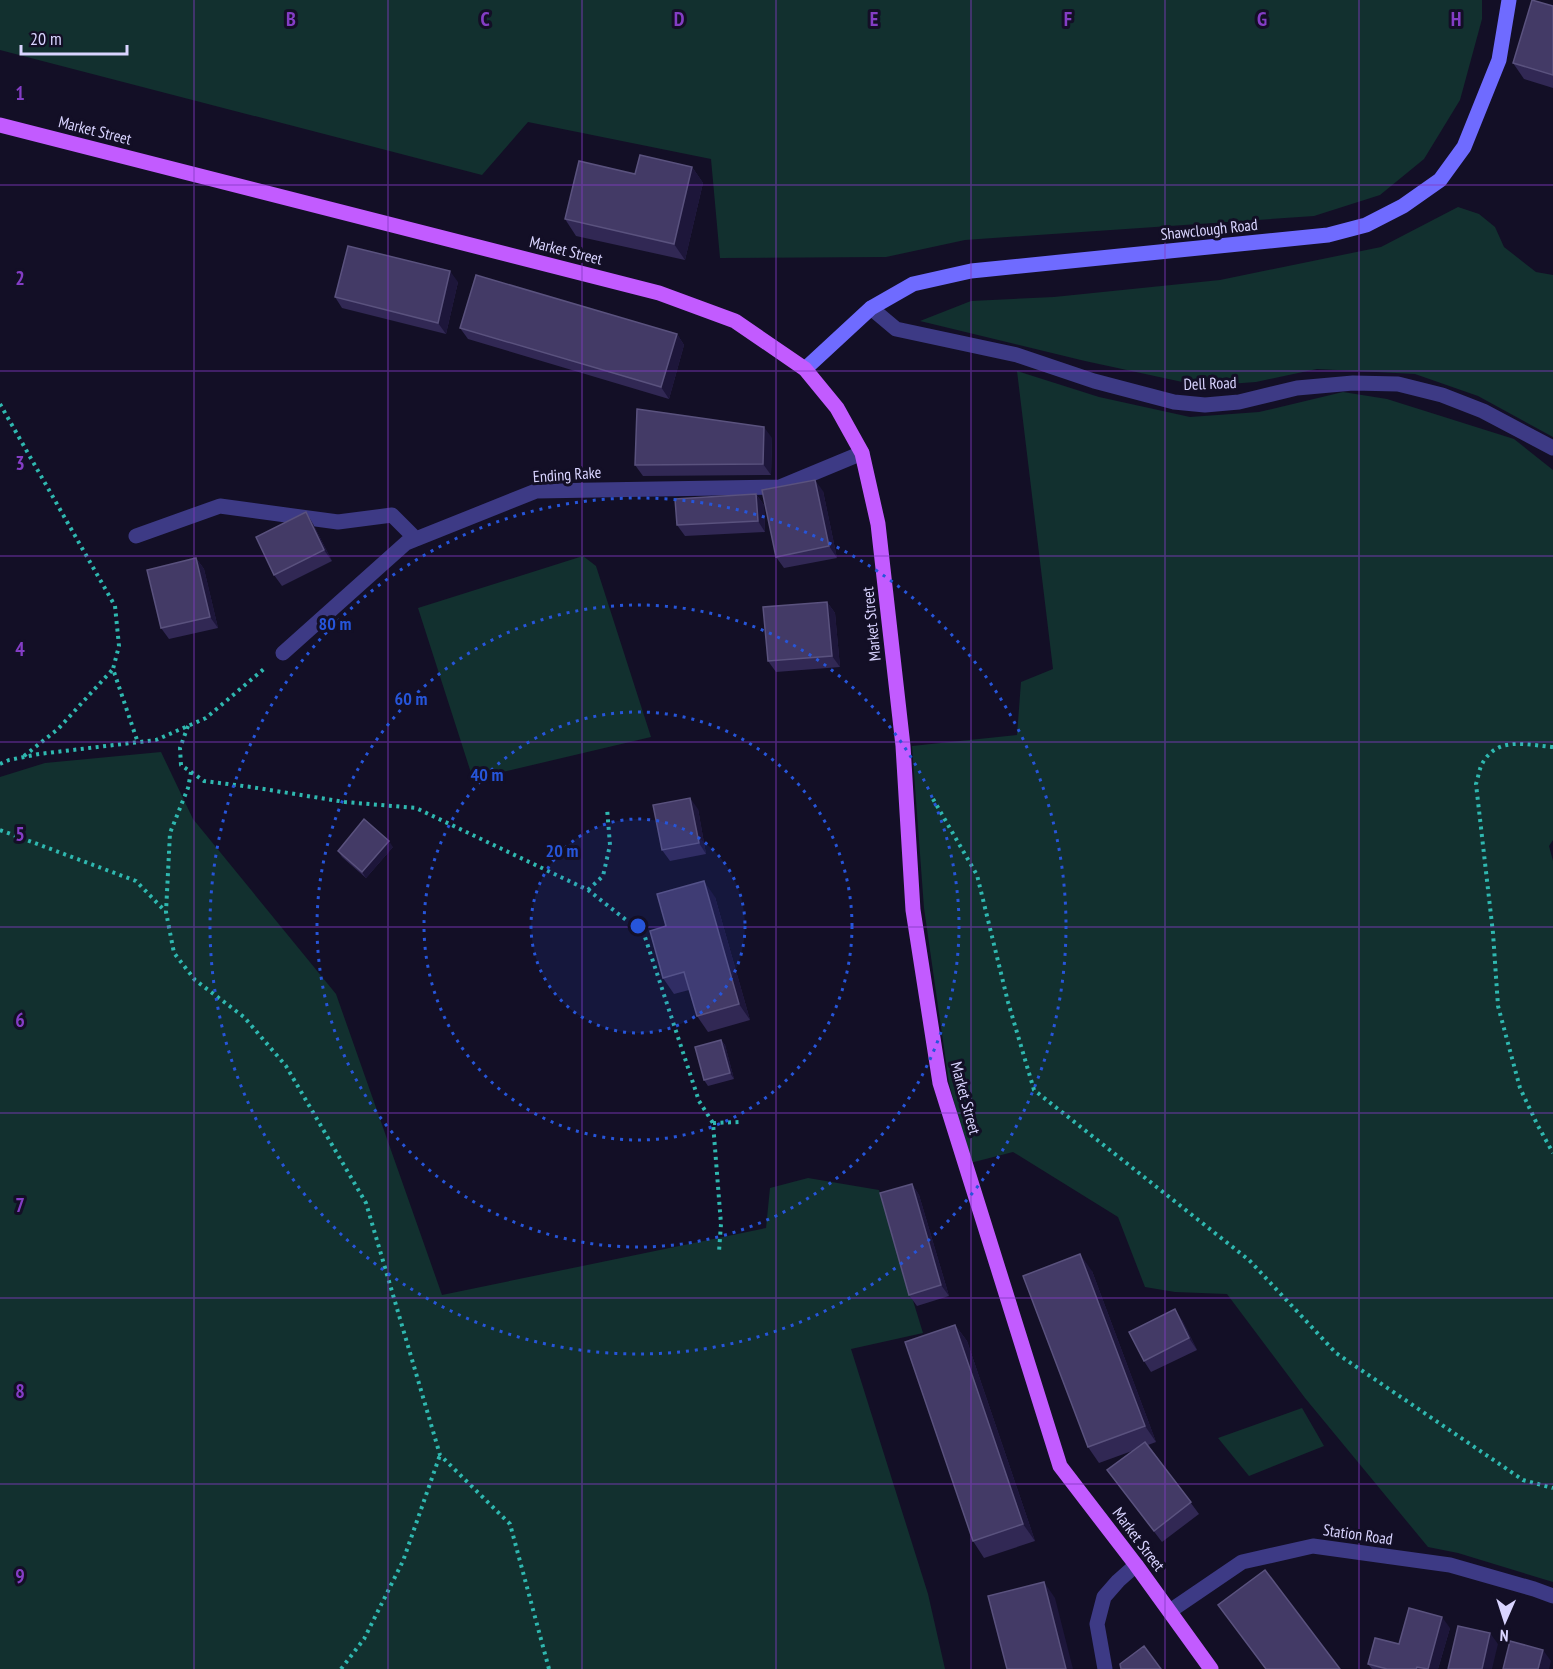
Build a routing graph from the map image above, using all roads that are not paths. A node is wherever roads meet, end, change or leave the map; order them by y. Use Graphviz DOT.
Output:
graph roads {
  1 [pos="1509,0"];
  2 [pos="0,125"];
  3 [pos="871,308"];
  4 [pos="805,369"];
  5 [pos="1553,448"];
  6 [pos="862,453"];
  7 [pos="136,536"];
  8 [pos="416,539"];
  9 [pos="283,652"];
  10 [pos="1136,1564"];
  11 [pos="1553,1596"];
  12 [pos="1170,1611"];
  13 [pos="1105,1669"];
  14 [pos="1211,1669"];
  1 -- 3 [label="main road, Shawclough Road"];
  2 -- 4 [label="main road, Market Street"];
  3 -- 4 [label="main road, Shawclough Road"];
  3 -- 5 [label="street, Dell Road"];
  4 -- 6 [label="main road, Market Street"];
  6 -- 8 [label="street, Ending Rake"];
  6 -- 10 [label="main road, Market Street"];
  7 -- 8 [label="street"];
  8 -- 9 [label="street, Ending Rake"];
  10 -- 12 [label="main road, Market Street"];
  10 -- 13 [label="street"];
  11 -- 12 [label="street, Station Road"];
  12 -- 14 [label="main road, Market Street"];
}
